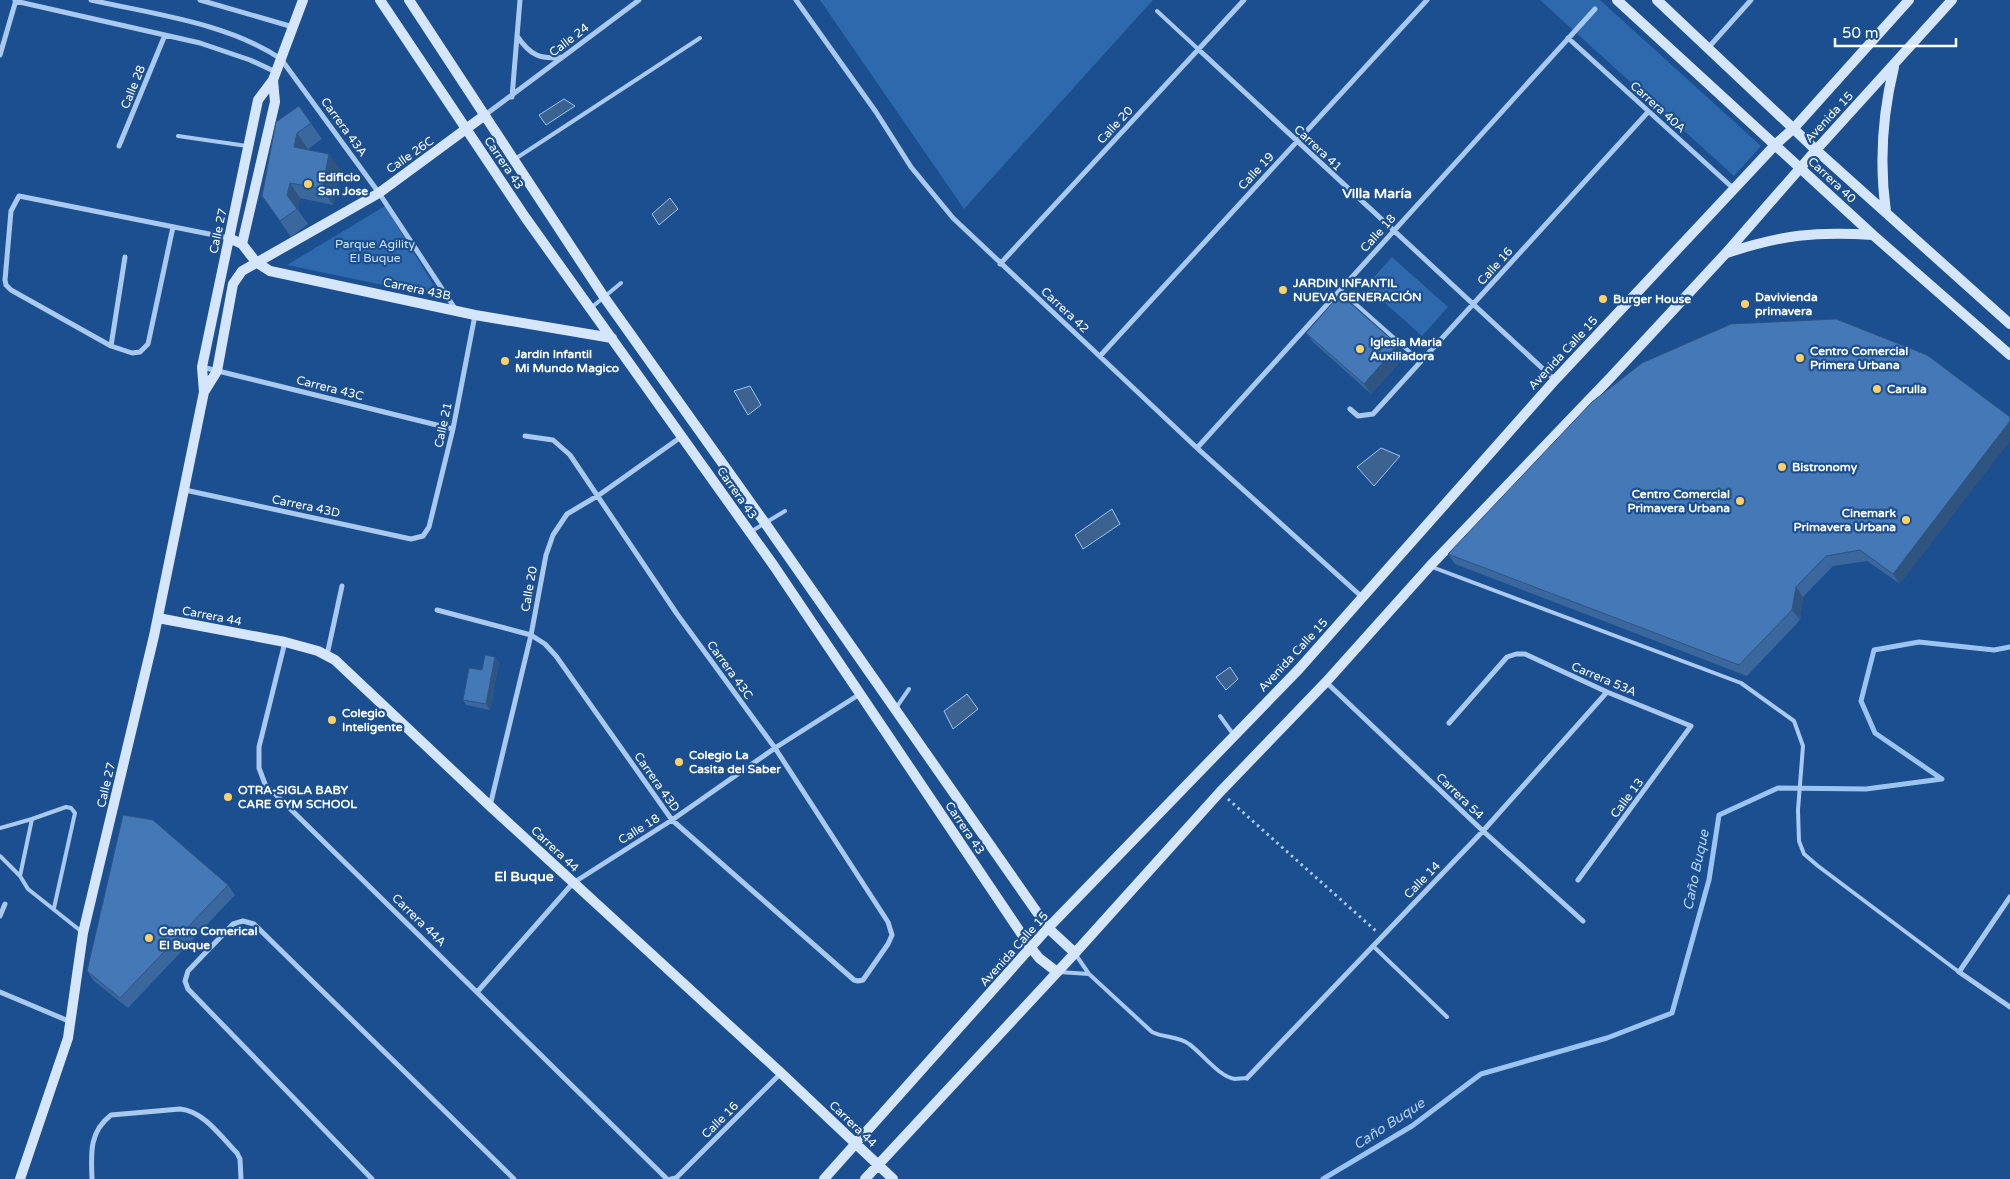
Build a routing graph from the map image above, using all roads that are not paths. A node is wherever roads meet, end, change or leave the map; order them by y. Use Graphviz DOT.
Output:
graph roads {
  1 [pos="16,0"];
  2 [pos="91,0"];
  3 [pos="200,0"];
  4 [pos="303,0"];
  5 [pos="380,0"];
  6 [pos="409,0"];
  7 [pos="520,0"];
  8 [pos="639,0"];
  9 [pos="796,0"];
  10 [pos="1244,0"];
  11 [pos="1426,0"];
  12 [pos="1617,0"];
  13 [pos="1656,0"];
  14 [pos="1751,0"];
  15 [pos="1908,0"];
  16 [pos="1952,0"];
  17 [pos="1595,9"];
  18 [pos="1157,11"];
  19 [pos="293,27"];
  20 [pos="165,35"];
  21 [pos="516,36"];
  22 [pos="700,38"];
  23 [pos="1568,38"];
  24 [pos="1708,48"];
  25 [pos="1198,49"];
  26 [pos="0,55"];
  27 [pos="563,57"];
  28 [pos="281,58"];
  29 [pos="1894,65"];
  30 [pos="274,76"];
  31 [pos="512,97"];
  32 [pos="1648,112"];
  33 [pos="485,115"];
  34 [pos="1794,128"];
  35 [pos="467,130"];
  36 [pos="178,136"];
  37 [pos="1297,141"];
  38 [pos="1776,144"];
  39 [pos="120,146"];
  40 [pos="249,146"];
  41 [pos="1816,150"];
  42 [pos="513,161"];
  43 [pos="1800,168"];
  44 [pos="1734,189"];
  45 [pos="379,192"];
  46 [pos="1886,212"];
  47 [pos="173,227"];
  48 [pos="1393,231"];
  49 [pos="1873,235"];
  50 [pos="229,238"];
  51 [pos="242,244"];
  52 [pos="1726,253"];
  53 [pos="125,257"];
  54 [pos="256,262"];
  55 [pos="1000,264"];
  56 [pos="236,277"];
  57 [pos="621,283"];
  58 [pos="1340,290"];
  59 [pos="604,297"];
  60 [pos="1473,305"];
  61 [pos="590,308"];
  62 [pos="457,310"];
  63 [pos="475,315"];
  64 [pos="2010,324"];
  65 [pos="612,338"];
  66 [pos="111,346"];
  67 [pos="2010,355"];
  68 [pos="1100,356"];
  69 [pos="1421,362"];
  70 [pos="202,367"];
  71 [pos="217,371"];
  72 [pos="1555,380"];
  73 [pos="204,392"];
  74 [pos="1350,408"];
  75 [pos="453,429"];
  76 [pos="525,436"];
  77 [pos="681,437"];
  78 [pos="1197,448"];
  79 [pos="185,490"];
  80 [pos="599,495"];
  81 [pos="785,511"];
  82 [pos="765,523"];
  83 [pos="750,532"];
  84 [pos="423,536"];
  85 [pos="1430,566"];
  86 [pos="342,586"];
  87 [pos="1362,597"];
  88 [pos="437,610"];
  89 [pos="158,618"];
  90 [pos="531,635"];
  91 [pos="285,642"];
  92 [pos="327,655"];
  93 [pos="1326,682"];
  94 [pos="909,689"];
  95 [pos="1607,692"];
  96 [pos="860,694"];
  97 [pos="895,710"];
  98 [pos="1220,716"];
  99 [pos="1449,723"];
  100 [pos="1691,728"];
  101 [pos="1234,736"];
  102 [pos="774,748"];
  103 [pos="490,806"];
  104 [pos="32,820"];
  105 [pos="672,820"];
  106 [pos="0,828"];
  107 [pos="1483,831"];
  108 [pos="0,856"];
  109 [pos="20,876"];
  110 [pos="1578,880"];
  111 [pos="573,883"];
  112 [pos="2010,897"];
  113 [pos="4,904"];
  114 [pos="54,908"];
  115 [pos="0,916"];
  116 [pos="1583,921"];
  117 [pos="1048,928"];
  118 [pos="83,933"];
  119 [pos="1373,946"];
  120 [pos="1031,948"];
  121 [pos="1075,953"];
  122 [pos="1057,972"];
  123 [pos="1959,972"];
  124 [pos="1090,974"];
  125 [pos="863,980"];
  126 [pos="478,991"];
  127 [pos="0,992"];
  128 [pos="2010,1007"];
  129 [pos="1447,1016"];
  130 [pos="72,1022"];
  131 [pos="781,1073"];
  132 [pos="1246,1078"];
  133 [pos="856,1144"];
  134 [pos="878,1165"];
  135 [pos="20,1179"];
  136 [pos="92,1179"];
  137 [pos="241,1179"];
  138 [pos="372,1179"];
  139 [pos="514,1179"];
  140 [pos="667,1179"];
  141 [pos="672,1179"];
  142 [pos="824,1179"];
  143 [pos="865,1179"];
  144 [pos="893,1179"];
  1 -- 20 [label="street"];
  1 -- 26 [label="street"];
  2 -- 28 [label="street, Carrera 43A"];
  3 -- 19 [label="street"];
  4 -- 19 [label="street, Calle 27"];
  5 -- 35 [label="street, Carrera 43"];
  6 -- 33 [label="street, Carrera 43"];
  7 -- 21 [label="street"];
  8 -- 27 [label="street, Calle 24"];
  9 -- 55 [label="street, Carrera 42"];
  10 -- 25 [label="street, Calle 20"];
  11 -- 37 [label="street, Calle 19"];
  12 -- 38 [label="street, Carrera 40"];
  13 -- 24 [label="street, Carrera 40"];
  14 -- 24 [label="street"];
  15 -- 34 [label="street, Avenida 15"];
  16 -- 29 [label="street, Avenida 15"];
  17 -- 23 [label="street, Calle 18"];
  18 -- 25 [label="lane, Carrera 41"];
  19 -- 28 [label="street, Calle 27"];
  20 -- 30 [label="street"];
  20 -- 39 [label="street, Calle 28"];
  21 -- 27 [label="street"];
  21 -- 31 [label="street"];
  22 -- 42 [label="lane"];
  23 -- 32 [label="street, Carrera 40A"];
  23 -- 48 [label="street, Calle 18"];
  24 -- 34 [label="street, Carrera 40"];
  25 -- 37 [label="street, Carrera 41"];
  25 -- 55 [label="street, Calle 20"];
  27 -- 31 [label="street, Calle 24"];
  28 -- 30 [label="street, Calle 27"];
  28 -- 45 [label="street, Carrera 43A"];
  29 -- 41 [label="street, Avenida 15"];
  29 -- 46 [label="street"];
  30 -- 40 [label="street, Calle 27"];
  30 -- 51 [label="street, Calle 27"];
  31 -- 33 [label="street, Calle 26C"];
  32 -- 44 [label="street, Carrera 40A"];
  32 -- 60 [label="street, Calle 16"];
  33 -- 35 [label="street, Calle 26C"];
  33 -- 42 [label="street, Carrera 43"];
  34 -- 38 [label="street, Avenida 15"];
  34 -- 41 [label="street, Carrera 40"];
  35 -- 45 [label="street, Calle 26C"];
  35 -- 61 [label="street, Carrera 43"];
  36 -- 40 [label="lane"];
  37 -- 48 [label="street, Carrera 41"];
  37 -- 68 [label="street, Calle 19"];
  38 -- 43 [label="street, Carrera 40"];
  38 -- 44 [label="street, Avenida Calle 15"];
  40 -- 50 [label="street, Calle 27"];
  41 -- 43 [label="street, Avenida 15"];
  41 -- 46 [label="street, Carrera 40"];
  42 -- 59 [label="street, Carrera 43"];
  43 -- 49 [label="street, Carrera 40"];
  43 -- 52 [label="street, Avenida 15"];
  44 -- 72 [label="street, Avenida Calle 15"];
  45 -- 54 [label="street, Calle 26C"];
  45 -- 62 [label="street, Carrera 43A"];
  46 -- 64 [label="street, Carrera 40"];
  47 -- 50 [label="street"];
  47 -- 66 [label="street"];
  47 -- 66 [label="street"];
  48 -- 58 [label="street, Calle 18"];
  48 -- 60 [label="street, Carrera 41"];
  49 -- 52 [label="street"];
  49 -- 67 [label="street, Carrera 40"];
  50 -- 51 [label="street, Carrera 43B"];
  50 -- 70 [label="street, Calle 27"];
  51 -- 54 [label="street, Carrera 43B"];
  52 -- 85 [label="street"];
  53 -- 66 [label="street"];
  54 -- 56 [label="street, Calle 26C"];
  54 -- 62 [label="street, Carrera 43B"];
  55 -- 68 [label="street, Carrera 42"];
  56 -- 71 [label="street, Calle 27"];
  57 -- 59 [label="lane"];
  58 -- 69 [label="lane"];
  58 -- 78 [label="street, Calle 18"];
  59 -- 61 [label="lane"];
  59 -- 82 [label="street, Carrera 43"];
  60 -- 69 [label="street, Calle 16"];
  60 -- 72 [label="street, Carrera 41"];
  61 -- 65 [label="street, Carrera 43"];
  62 -- 63 [label="street, Carrera 43B"];
  63 -- 65 [label="street, Carrera 43B"];
  63 -- 75 [label="street, Calle 21"];
  65 -- 77 [label="street, Carrera 43"];
  68 -- 78 [label="street, Carrera 42"];
  69 -- 74 [label="street, Calle 16"];
  70 -- 71 [label="street, Carrera 43C"];
  70 -- 73 [label="street, Calle 27"];
  71 -- 73 [label="street, Calle 27"];
  71 -- 75 [label="street, Carrera 43C"];
  72 -- 87 [label="street, Avenida Calle 15"];
  73 -- 79 [label="street, Calle 27"];
  75 -- 84 [label="street, Calle 21"];
  76 -- 80 [label="street, Carrera 43C"];
  77 -- 80 [label="street, Calle 20"];
  77 -- 83 [label="street, Carrera 43"];
  78 -- 87 [label="street, Carrera 42"];
  79 -- 84 [label="street, Carrera 43D"];
  79 -- 89 [label="street, Calle 27"];
  80 -- 90 [label="street, Calle 20"];
  80 -- 102 [label="street, Carrera 43C"];
  81 -- 82 [label="lane"];
  82 -- 83 [label="lane"];
  82 -- 97 [label="street, Carrera 43"];
  83 -- 96 [label="street, Carrera 43"];
  85 -- 93 [label="street"];
  85 -- 123 [label="lane"];
  86 -- 92 [label="street"];
  87 -- 101 [label="street, Avenida Calle 15"];
  88 -- 90 [label="street, Carrera 43D"];
  89 -- 91 [label="street, Carrera 44"];
  89 -- 118 [label="street, Calle 27"];
  90 -- 103 [label="street, Calle 20"];
  90 -- 105 [label="street, Carrera 43D"];
  91 -- 92 [label="street, Carrera 44"];
  91 -- 126 [label="street, Carrera 44A"];
  92 -- 103 [label="street, Carrera 44"];
  93 -- 107 [label="street, Carrera 54"];
  93 -- 121 [label="street"];
  94 -- 97 [label="lane"];
  95 -- 99 [label="street, Carrera 53A"];
  95 -- 100 [label="street, Carrera 53A"];
  95 -- 107 [label="street, Calle 14"];
  96 -- 102 [label="street, Calle 18"];
  96 -- 120 [label="street, Carrera 43"];
  97 -- 117 [label="street, Carrera 43"];
  98 -- 101 [label="lane"];
  100 -- 110 [label="street, Calle 13"];
  101 -- 117 [label="street, Avenida Calle 15"];
  102 -- 105 [label="street, Calle 18"];
  102 -- 125 [label="street, Carrera 43C"];
  103 -- 111 [label="street, Carrera 44"];
  104 -- 106 [label="lane"];
  104 -- 109 [label="lane"];
  104 -- 114 [label="lane"];
  105 -- 111 [label="street, Calle 18"];
  105 -- 125 [label="street, Carrera 43D"];
  107 -- 116 [label="street, Carrera 54"];
  107 -- 119 [label="street, Calle 14"];
  108 -- 109 [label="lane"];
  109 -- 114 [label="lane"];
  111 -- 126 [label="street, Calle 18"];
  111 -- 131 [label="street, Carrera 44"];
  112 -- 123 [label="street"];
  113 -- 115 [label="street"];
  114 -- 118 [label="lane"];
  117 -- 120 [label="street, Avenida Calle 15"];
  117 -- 121 [label="street, Carrera 43"];
  118 -- 130 [label="street, Calle 27"];
  119 -- 129 [label="lane"];
  119 -- 132 [label="street, Calle 14"];
  120 -- 122 [label="street, Carrera 43"];
  120 -- 133 [label="street, Avenida Calle 15"];
  121 -- 122 [label="street"];
  121 -- 124 [label="lane, Carrera 43"];
  122 -- 124 [label="lane"];
  122 -- 134 [label="street"];
  123 -- 128 [label="street"];
  124 -- 132 [label="lane, Carrera 43"];
  126 -- 140 [label="street, Carrera 44A"];
  127 -- 130 [label="street"];
  130 -- 135 [label="street, Calle 27"];
  131 -- 133 [label="street, Carrera 44"];
  131 -- 141 [label="street, Calle 16"];
  133 -- 134 [label="street, Carrera 44"];
  133 -- 142 [label="street, Avenida Calle 15"];
  134 -- 143 [label="street"];
  134 -- 144 [label="street, Carrera 44"];
  136 -- 137 [label="street"];
  138 -- 139 [label="street"];
}
